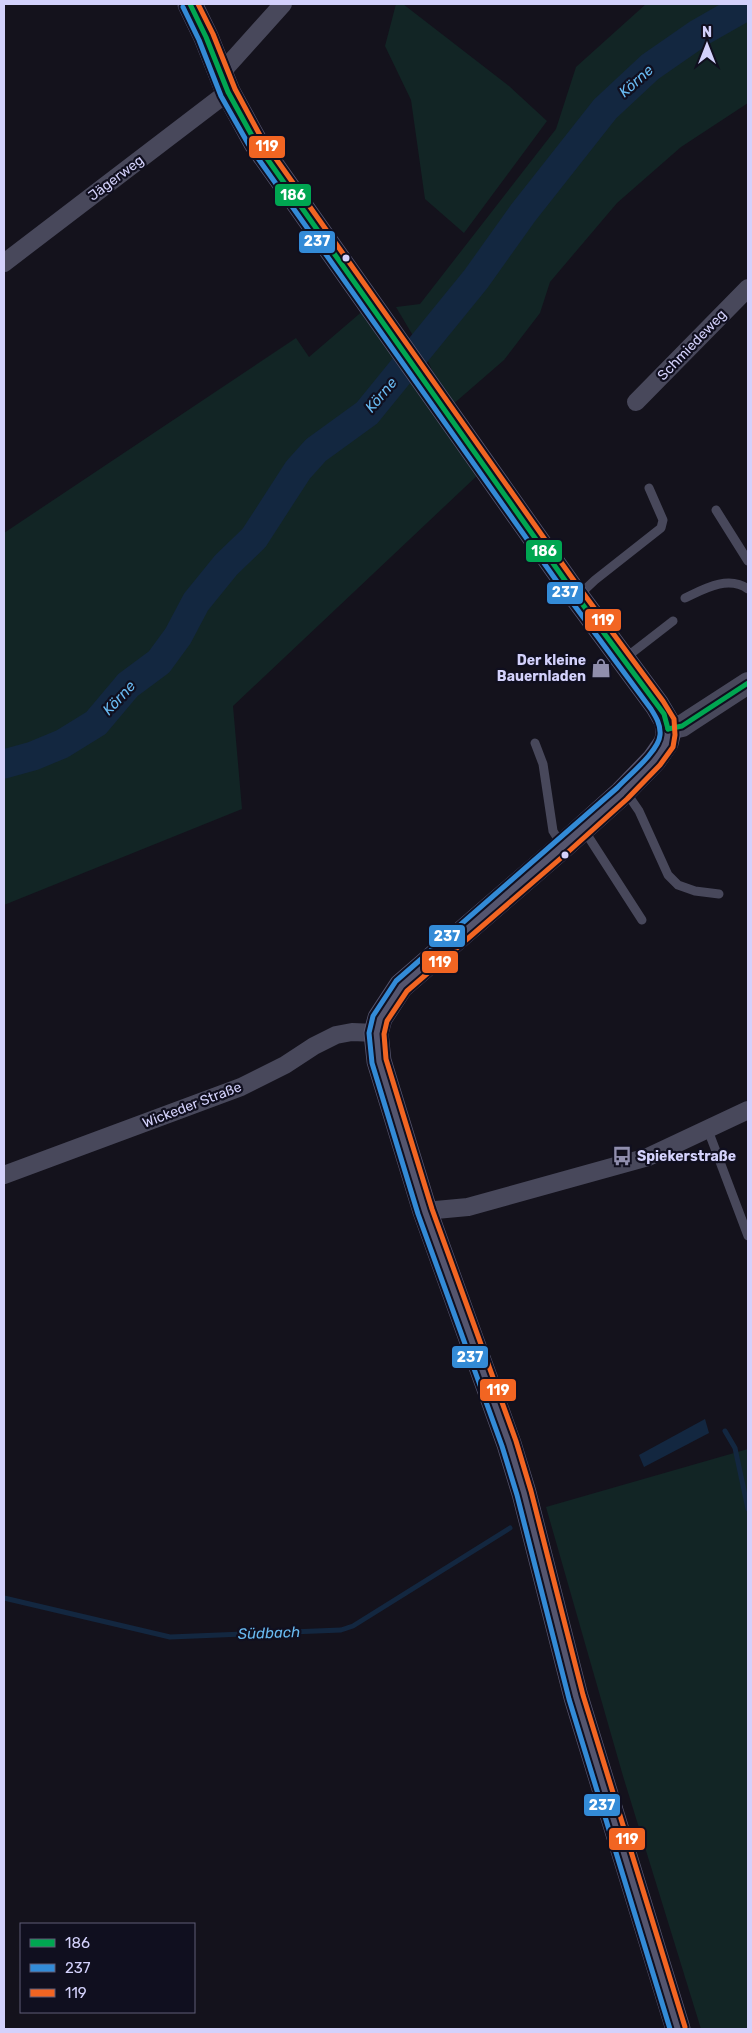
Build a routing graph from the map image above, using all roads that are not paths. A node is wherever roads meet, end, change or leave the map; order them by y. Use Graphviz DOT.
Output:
graph roads {
  1 [pos="190,4"];
  2 [pos="283,4"];
  3 [pos="224,83"];
  4 [pos="4,263"];
  5 [pos="748,288"];
  6 [pos="636,402"];
  7 [pos="649,488"];
  8 [pos="716,510"];
  9 [pos="748,561"];
  10 [pos="748,589"];
  11 [pos="577,597"];
  12 [pos="685,598"];
  13 [pos="672,621"];
  14 [pos="624,660"];
  15 [pos="748,683"];
  16 [pos="668,729"];
  17 [pos="535,743"];
  18 [pos="625,790"];
  19 [pos="582,828"];
  20 [pos="563,846"];
  21 [pos="719,894"];
  22 [pos="642,920"];
  23 [pos="376,1033"];
  24 [pos="748,1110"];
  25 [pos="708,1130"];
  26 [pos="4,1175"];
  27 [pos="425,1210"];
  28 [pos="748,1236"];
  29 [pos="678,2029"];
  1 -- 3 [label="main road"];
  2 -- 3 [label="street, Jägerweg"];
  3 -- 4 [label="street, Jägerweg"];
  3 -- 11 [label="main road"];
  5 -- 6 [label="street, Schmiedeweg"];
  7 -- 11 [label="lane"];
  8 -- 9 [label="lane"];
  10 -- 12 [label="lane"];
  11 -- 14 [label="main road"];
  13 -- 14 [label="lane"];
  14 -- 16 [label="main road"];
  15 -- 16 [label="street"];
  16 -- 18 [label="main road"];
  17 -- 20 [label="lane"];
  18 -- 19 [label="main road"];
  18 -- 21 [label="lane"];
  19 -- 20 [label="main road"];
  19 -- 22 [label="lane"];
  20 -- 23 [label="main road"];
  23 -- 26 [label="street, Wickeder Straße"];
  23 -- 27 [label="main road"];
  24 -- 25 [label="street"];
  25 -- 27 [label="street"];
  25 -- 28 [label="lane"];
  27 -- 29 [label="main road"];
}
